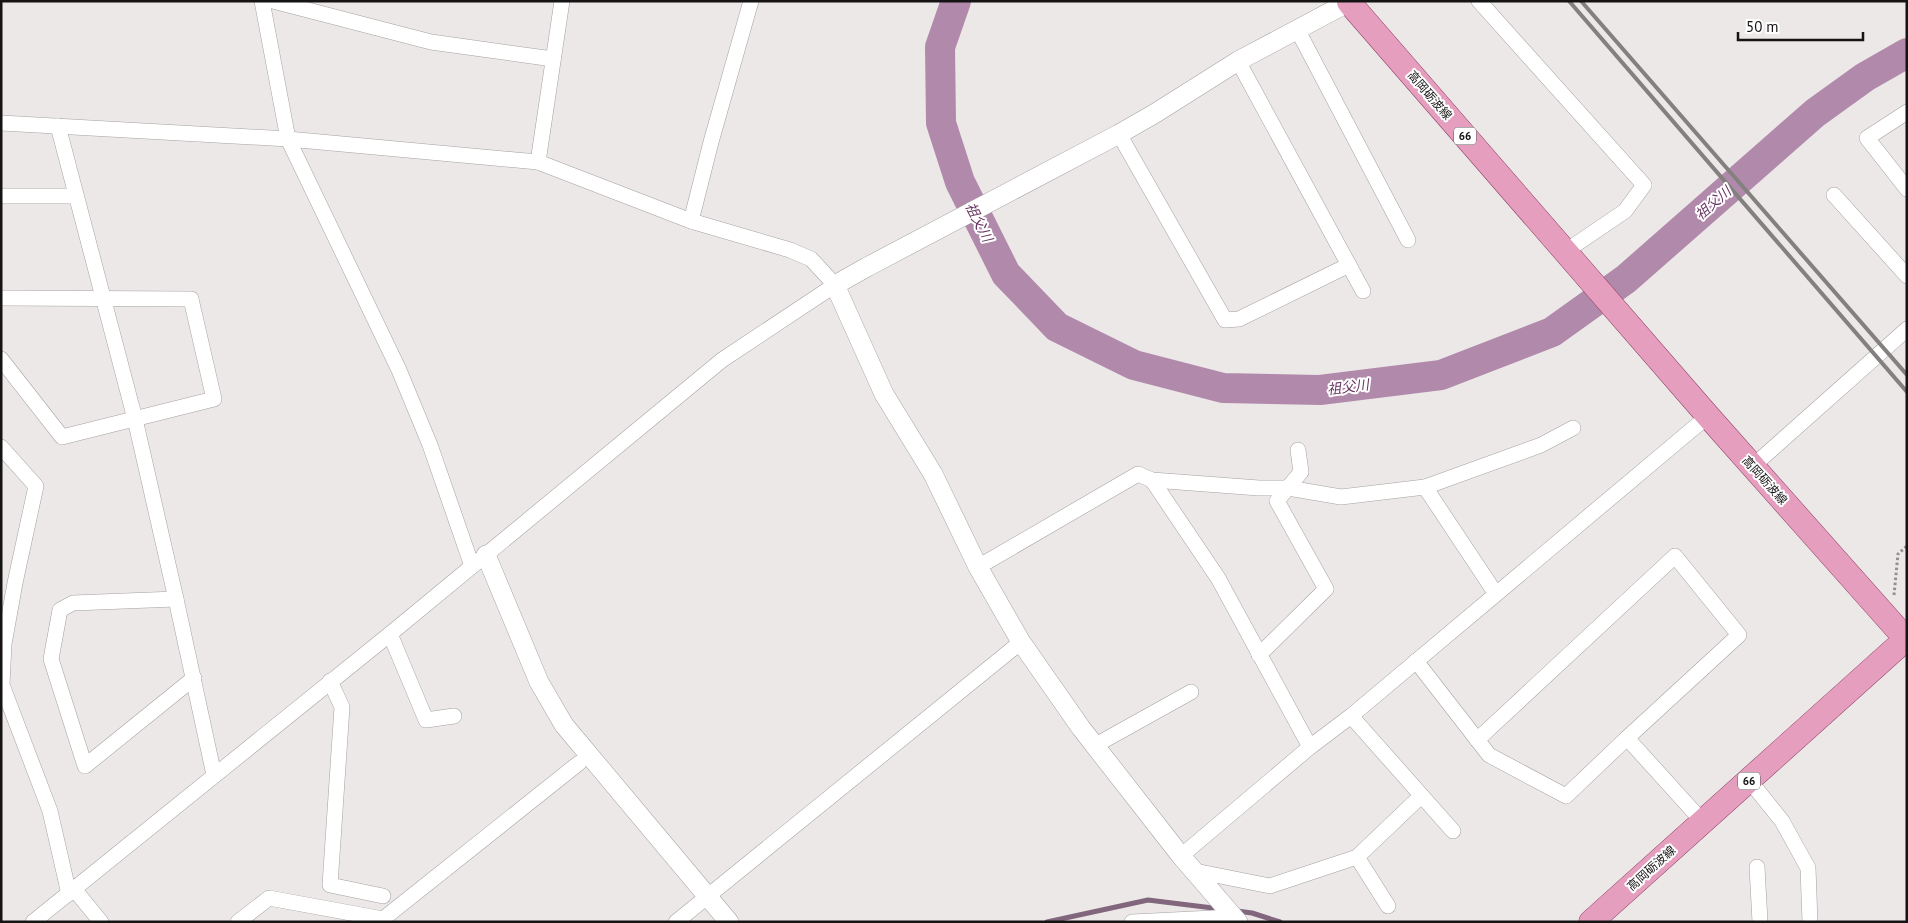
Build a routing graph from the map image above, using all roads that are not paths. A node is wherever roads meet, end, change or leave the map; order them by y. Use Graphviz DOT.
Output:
graph roads {
  1 [pos="262,1"];
  2 [pos="273,1"];
  3 [pos="562,1"];
  4 [pos="751,1"];
  5 [pos="1478,1"];
  6 [pos="1350,2"];
  7 [pos="1297,29"];
  8 [pos="553,59"];
  9 [pos="1238,61"];
  10 [pos="1907,112"];
  11 [pos="1,123"];
  12 [pos="58,126"];
  13 [pos="1119,134"];
  14 [pos="288,139"];
  15 [pos="538,162"];
  16 [pos="1907,189"];
  17 [pos="1834,195"];
  18 [pos="1,196"];
  19 [pos="76,196"];
  20 [pos="691,221"];
  21 [pos="1408,240"];
  22 [pos="1566,251"];
  23 [pos="1349,266"];
  24 [pos="1907,276"];
  25 [pos="835,285"];
  26 [pos="1363,291"];
  27 [pos="1,298"];
  28 [pos="103,298"];
  29 [pos="1907,330"];
  30 [pos="1,359"];
  31 [pos="1708,416"];
  32 [pos="135,419"];
  33 [pos="1573,428"];
  34 [pos="1,447"];
  35 [pos="1298,450"];
  36 [pos="1753,466"];
  37 [pos="1152,480"];
  38 [pos="1425,487"];
  39 [pos="1288,488"];
  40 [pos="479,560"];
  41 [pos="978,567"];
  42 [pos="8,585"];
  43 [pos="1496,594"];
  44 [pos="176,598"];
  45 [pos="390,634"];
  46 [pos="1906,639"];
  47 [pos="1021,642"];
  48 [pos="1259,654"];
  49 [pos="1416,661"];
  50 [pos="194,678"];
  51 [pos="330,681"];
  52 [pos="1191,692"];
  53 [pos="454,716"];
  54 [pos="1351,716"];
  55 [pos="1627,738"];
  56 [pos="1477,740"];
  57 [pos="1094,746"];
  58 [pos="1310,747"];
  59 [pos="579,762"];
  60 [pos="214,774"];
  61 [pos="1750,780"];
  62 [pos="1422,796"];
  63 [pos="1703,822"];
  64 [pos="1453,830"];
  65 [pos="1181,856"];
  66 [pos="1357,857"];
  67 [pos="1757,866"];
  68 [pos="1195,871"];
  69 [pos="71,891"];
  70 [pos="708,895"];
  71 [pos="383,896"];
  72 [pos="1388,906"];
  73 [pos="1235,919"];
  74 [pos="33,922"];
  75 [pos="101,922"];
  76 [pos="238,922"];
  77 [pos="676,922"];
  78 [pos="729,922"];
  79 [pos="1132,922"];
  80 [pos="1591,922"];
  81 [pos="1760,922"];
  82 [pos="1810,922"];
  1 -- 14 [label="street"];
  2 -- 8 [label="street"];
  3 -- 8 [label="street"];
  4 -- 20 [label="street"];
  5 -- 22 [label="street"];
  6 -- 7 [label="street"];
  6 -- 22 [label="main road, 高岡砺波線 / 66"];
  7 -- 9 [label="street"];
  7 -- 21 [label="street"];
  8 -- 15 [label="street"];
  9 -- 13 [label="street"];
  9 -- 23 [label="street"];
  10 -- 16 [label="street"];
  11 -- 12 [label="street"];
  12 -- 14 [label="street"];
  12 -- 19 [label="street"];
  13 -- 23 [label="street"];
  13 -- 25 [label="street"];
  14 -- 15 [label="street"];
  14 -- 40 [label="street"];
  15 -- 20 [label="street"];
  17 -- 24 [label="street"];
  18 -- 19 [label="street"];
  19 -- 28 [label="street"];
  20 -- 25 [label="street"];
  22 -- 31 [label="main road, 高岡砺波線 / 66"];
  23 -- 26 [label="street"];
  25 -- 40 [label="street"];
  25 -- 41 [label="street"];
  27 -- 28 [label="street"];
  28 -- 32 [label="street"];
  28 -- 32 [label="street"];
  29 -- 36 [label="street"];
  30 -- 32 [label="street"];
  31 -- 36 [label="main road, 高岡砺波線 / 66"];
  31 -- 43 [label="street"];
  32 -- 44 [label="street"];
  33 -- 38 [label="street"];
  34 -- 42 [label="street"];
  35 -- 39 [label="street"];
  36 -- 46 [label="main road, 高岡砺波線 / 66"];
  37 -- 39 [label="street"];
  37 -- 41 [label="street"];
  37 -- 48 [label="street"];
  38 -- 39 [label="street"];
  38 -- 43 [label="street"];
  39 -- 48 [label="street"];
  40 -- 45 [label="street"];
  40 -- 70 [label="street"];
  41 -- 47 [label="street"];
  42 -- 69 [label="street"];
  43 -- 49 [label="street"];
  44 -- 50 [label="street"];
  44 -- 50 [label="street"];
  45 -- 51 [label="street"];
  45 -- 53 [label="street"];
  46 -- 61 [label="main road, 高岡砺波線 / 66"];
  47 -- 57 [label="street"];
  47 -- 70 [label="street"];
  48 -- 58 [label="street"];
  49 -- 54 [label="street"];
  49 -- 56 [label="street"];
  50 -- 60 [label="street"];
  51 -- 60 [label="street"];
  51 -- 71 [label="street"];
  52 -- 57 [label="street"];
  54 -- 58 [label="street"];
  54 -- 62 [label="street"];
  55 -- 56 [label="street"];
  55 -- 56 [label="street"];
  55 -- 63 [label="street"];
  57 -- 65 [label="street"];
  58 -- 65 [label="street"];
  59 -- 76 [label="street"];
  60 -- 69 [label="street"];
  61 -- 63 [label="main road, 高岡砺波線 / 66"];
  61 -- 82 [label="street"];
  62 -- 64 [label="street"];
  62 -- 66 [label="street"];
  63 -- 80 [label="main road, 高岡砺波線 / 66"];
  65 -- 68 [label="street"];
  66 -- 68 [label="street"];
  66 -- 72 [label="street"];
  67 -- 81 [label="street"];
  68 -- 73 [label="street"];
  69 -- 74 [label="street"];
  69 -- 75 [label="street"];
  70 -- 77 [label="street"];
  70 -- 78 [label="street"];
  73 -- 79 [label="street"];
}
